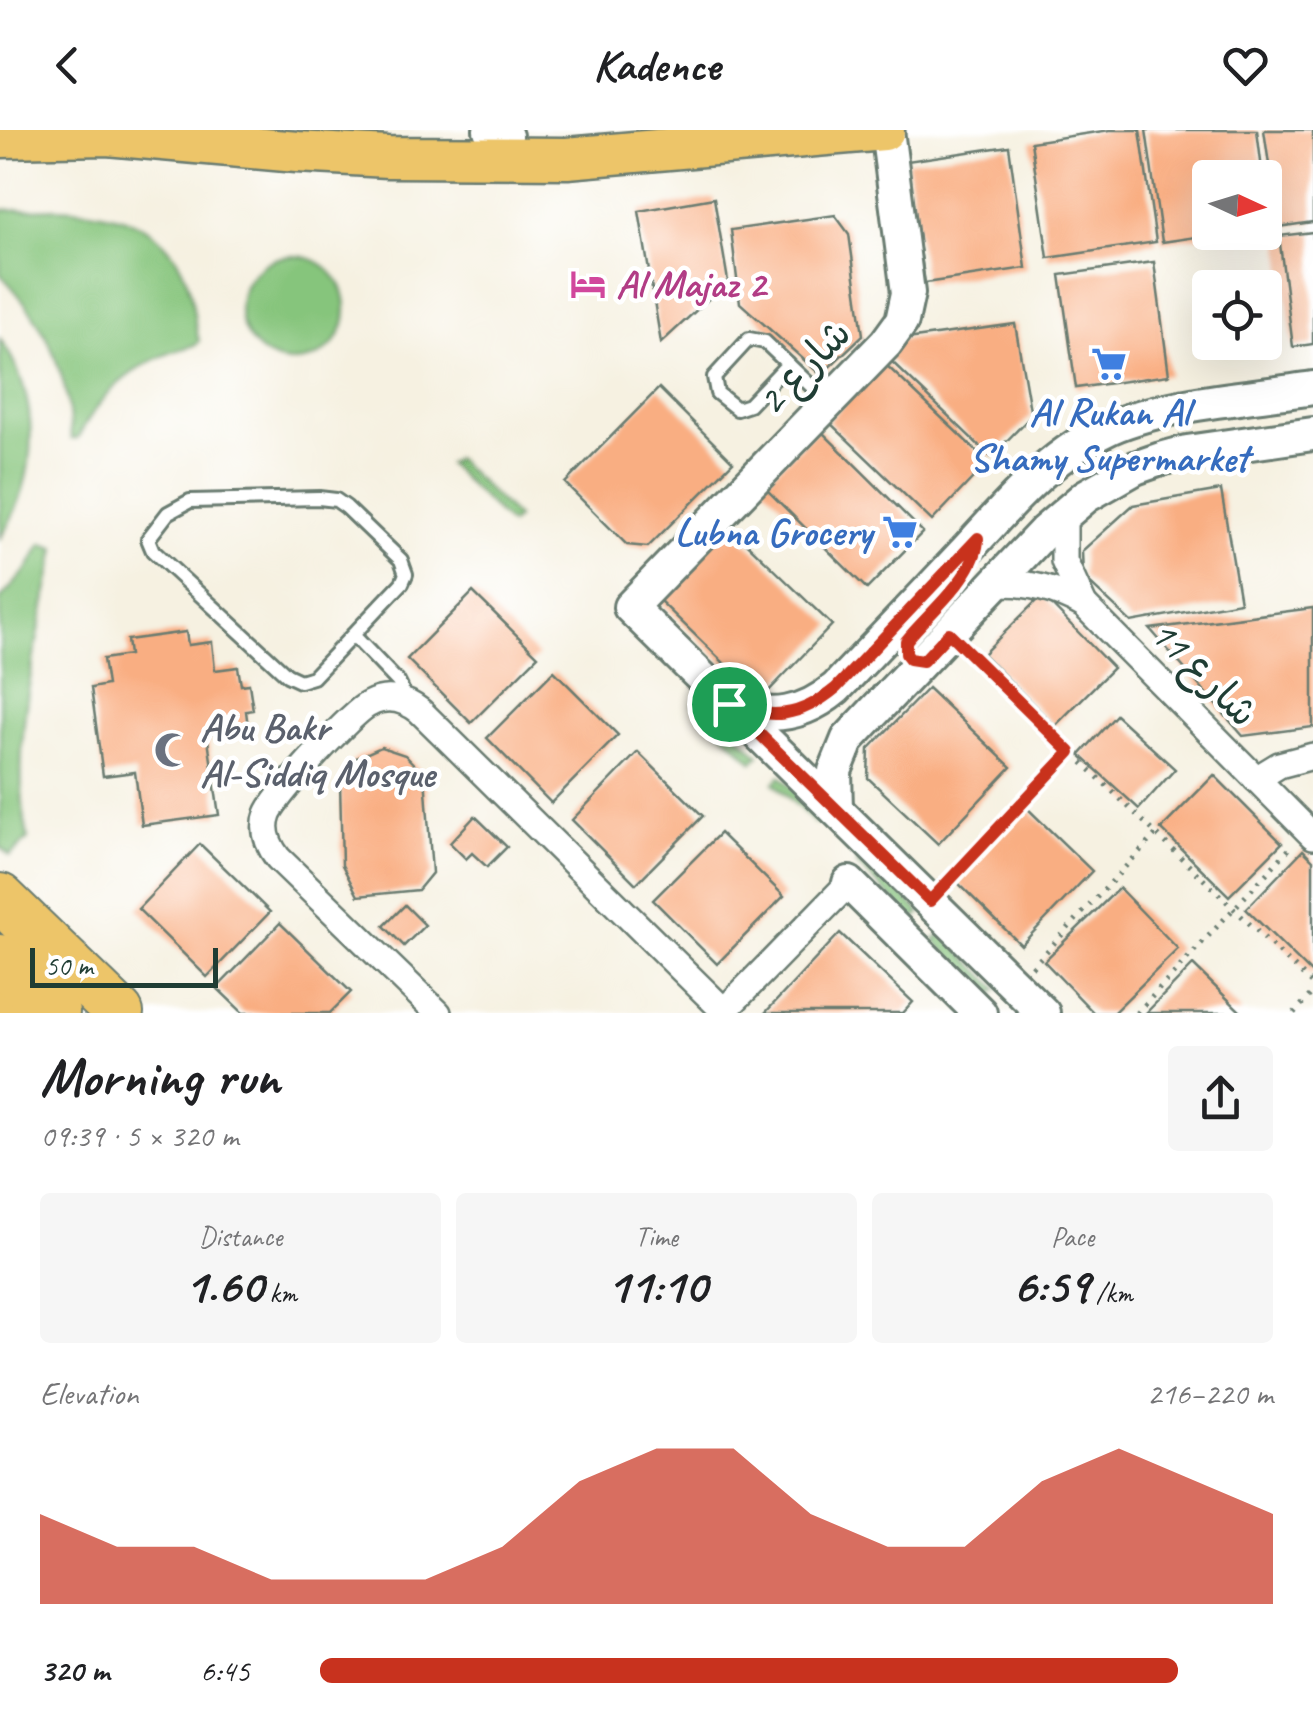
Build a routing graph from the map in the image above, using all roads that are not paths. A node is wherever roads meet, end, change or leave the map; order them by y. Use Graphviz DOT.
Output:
graph roads {
  1 [pos="275,130"];
  2 [pos="636,130"];
  3 [pos="886,130"];
  4 [pos="498,133"];
  5 [pos="0,137"];
  6 [pos="788,364"];
  7 [pos="1313,388"];
  8 [pos="828,403"];
  9 [pos="1313,411"];
  10 [pos="1313,432"];
  11 [pos="1064,512"];
  12 [pos="978,538"];
  13 [pos="995,584"];
  14 [pos="1084,605"];
  15 [pos="354,635"];
  16 [pos="923,661"];
  17 [pos="400,700"];
  18 [pos="729,704"];
  19 [pos="1313,756"];
  20 [pos="1256,779"];
  21 [pos="836,809"];
  22 [pos="1310,833"];
  23 [pos="848,883"];
  24 [pos="0,898"];
  25 [pos="0,959"];
  26 [pos="0,994"];
  27 [pos="723,1012"];
  28 [pos="20,1013"];
  29 [pos="55,1013"];
  30 [pos="118,1013"];
  31 [pos="438,1013"];
  32 [pos="980,1013"];
  33 [pos="1044,1013"];
  1 -- 4 [label="main road"];
  2 -- 4 [label="main road"];
  3 -- 5 [label="main road"];
  3 -- 8 [label="street, شارع 2"];
  6 -- 6 [label="lane"];
  6 -- 8 [label="lane"];
  7 -- 12 [label="street"];
  8 -- 18 [label="street, شارع 2"];
  9 -- 10 [label="street"];
  10 -- 11 [label="street"];
  11 -- 13 [label="street"];
  11 -- 14 [label="street, شارع 11"];
  12 -- 16 [label="street"];
  12 -- 18 [label="street"];
  13 -- 14 [label="street, شارع 11"];
  13 -- 16 [label="street"];
  14 -- 20 [label="street, شارع 11"];
  15 -- 15 [label="lane"];
  15 -- 17 [label="lane"];
  16 -- 21 [label="street"];
  17 -- 27 [label="street"];
  17 -- 31 [label="street"];
  18 -- 21 [label="street"];
  19 -- 20 [label="street"];
  20 -- 22 [label="street, شارع 11"];
  21 -- 33 [label="street"];
  23 -- 27 [label="street"];
  23 -- 32 [label="street"];
  24 -- 30 [label="highway"];
  25 -- 29 [label="highway"];
  26 -- 28 [label="main road"];
}
